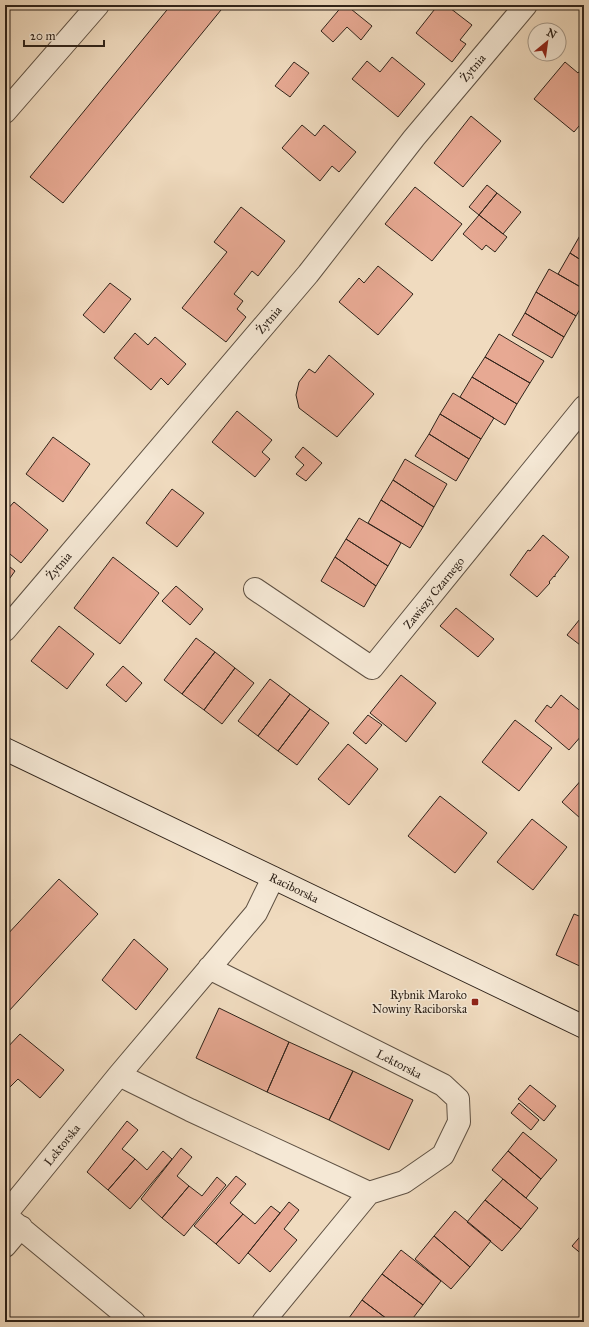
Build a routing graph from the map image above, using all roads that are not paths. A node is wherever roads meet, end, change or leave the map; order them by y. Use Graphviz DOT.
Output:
graph roads {
  1 [pos="98,5"];
  2 [pos="526,5"];
  3 [pos="5,112"];
  4 [pos="584,407"];
  5 [pos="255,589"];
  6 [pos="5,630"];
  7 [pos="5,749"];
  8 [pos="273,878"];
  9 [pos="209,968"];
  10 [pos="584,1027"];
  11 [pos="119,1075"];
  12 [pos="369,1193"];
  13 [pos="10,1219"];
  14 [pos="5,1246"];
  15 [pos="134,1322"];
  16 [pos="263,1322"];
  1 -- 3 [label="street"];
  2 -- 6 [label="street, Żytnia"];
  4 -- 5 [label="street, Zawiszy Czarnego"];
  7 -- 8 [label="street, Raciborska"];
  8 -- 9 [label="street, Lektorska"];
  8 -- 10 [label="street, Raciborska"];
  9 -- 11 [label="street, Lektorska"];
  9 -- 12 [label="street, Lektorska"];
  11 -- 12 [label="street"];
  11 -- 13 [label="street, Lektorska"];
  12 -- 16 [label="street"];
  13 -- 14 [label="street, Lektorska"];
  13 -- 15 [label="street"];
}
